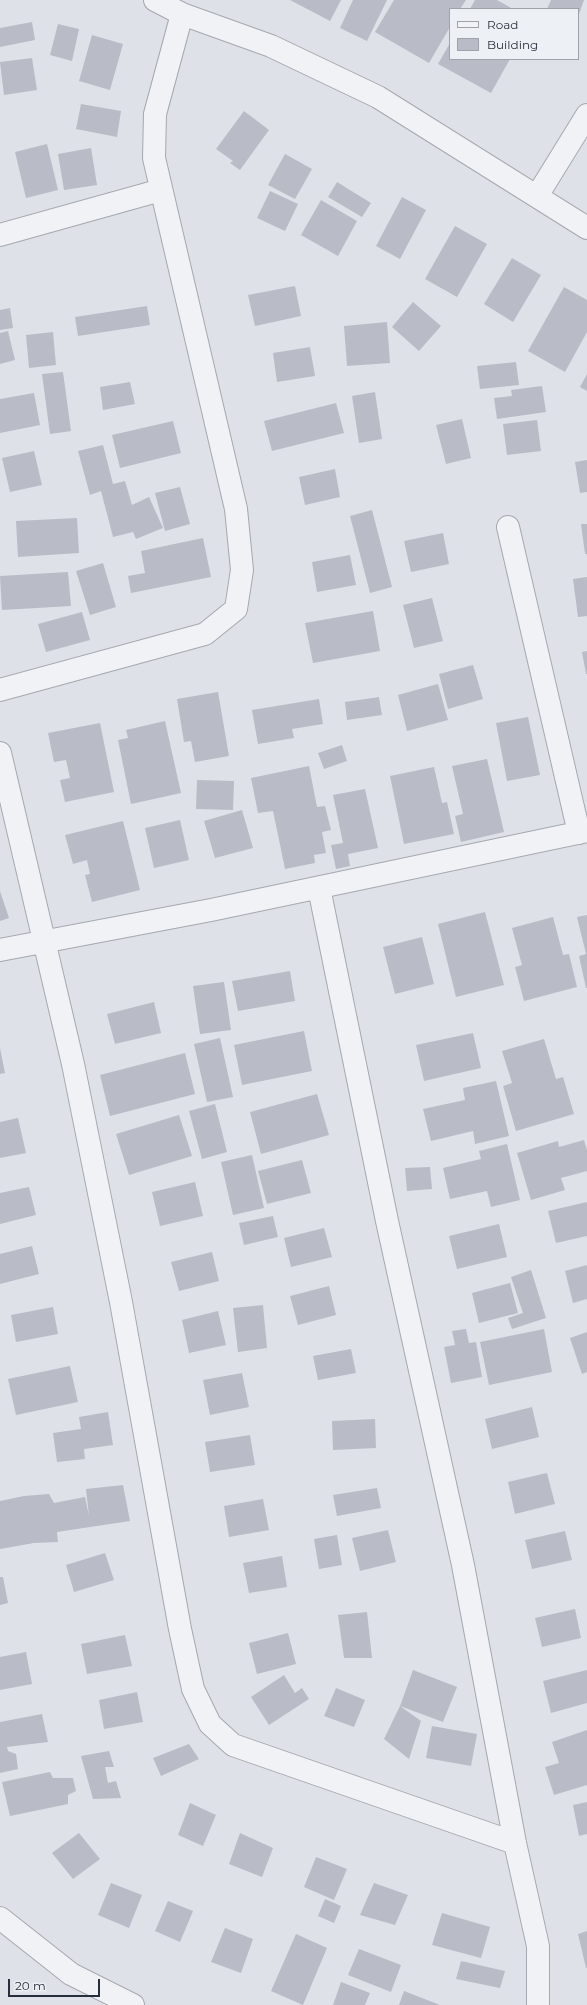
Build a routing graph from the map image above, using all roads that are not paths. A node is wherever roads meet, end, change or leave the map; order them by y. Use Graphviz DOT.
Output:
graph roads {
  1 [pos="155,0"];
  2 [pos="182,14"];
  3 [pos="587,115"];
  4 [pos="161,190"];
  5 [pos="537,196"];
  6 [pos="587,228"];
  7 [pos="0,235"];
  8 [pos="508,527"];
  9 [pos="0,690"];
  10 [pos="0,753"];
  11 [pos="583,832"];
  12 [pos="319,888"];
  13 [pos="44,942"];
  14 [pos="0,950"];
  15 [pos="515,1843"];
  16 [pos="0,1918"];
  17 [pos="133,2005"];
  18 [pos="538,2005"];
  1 -- 2 [label="street"];
  2 -- 4 [label="street"];
  2 -- 5 [label="street"];
  3 -- 5 [label="street"];
  4 -- 7 [label="street"];
  4 -- 9 [label="street"];
  5 -- 6 [label="street"];
  8 -- 11 [label="street"];
  10 -- 13 [label="street"];
  11 -- 12 [label="street"];
  12 -- 13 [label="street"];
  12 -- 15 [label="street"];
  13 -- 14 [label="street"];
  13 -- 15 [label="street"];
  15 -- 18 [label="street"];
  16 -- 17 [label="street"];
}
